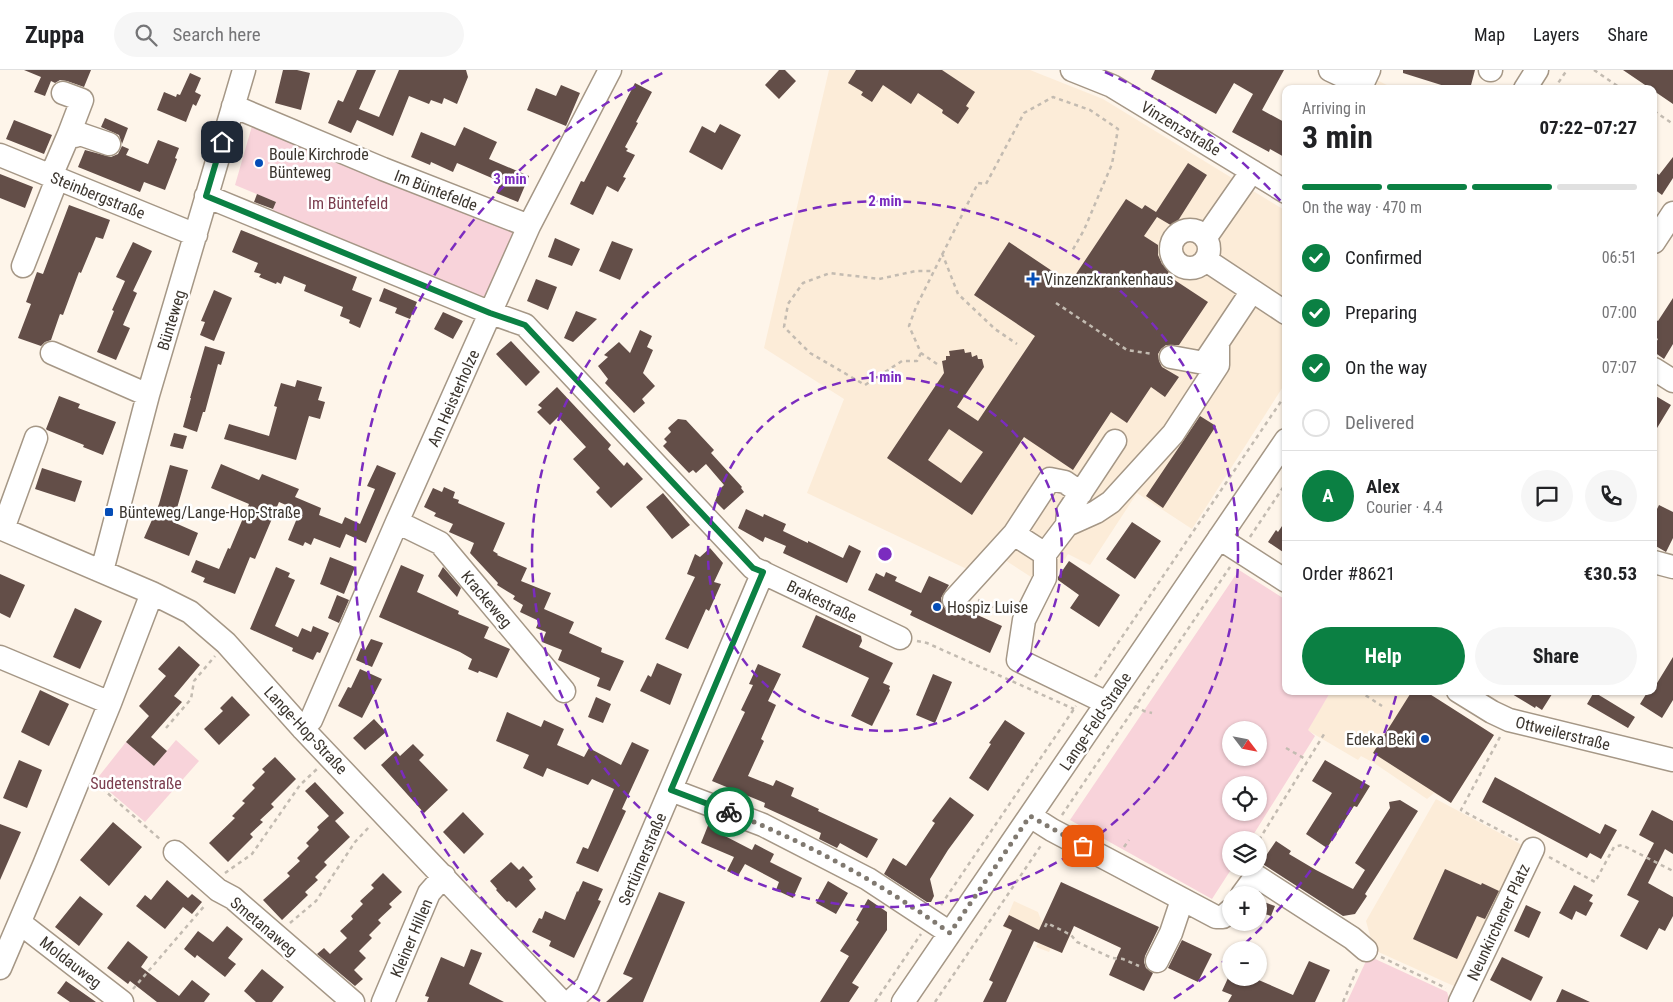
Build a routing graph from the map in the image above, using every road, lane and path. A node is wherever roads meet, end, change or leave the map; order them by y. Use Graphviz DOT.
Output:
graph roads {
  1 [pos="244,70"];
  2 [pos="610,70"];
  3 [pos="1072,70"];
  4 [pos="1330,70"];
  5 [pos="1369,70"];
  6 [pos="1538,70"];
  7 [pos="1567,70"];
  8 [pos="1594,70"];
  9 [pos="1115,78"];
  10 [pos="1360,85"];
  11 [pos="1362,85"];
  12 [pos="1528,85"];
  13 [pos="1557,85"];
  14 [pos="1616,85"];
  15 [pos="63,93"];
  16 [pos="232,106"];
  17 [pos="1657,113"];
  18 [pos="1673,124"];
  19 [pos="69,134"];
  20 [pos="109,144"];
  21 [pos="0,155"];
  22 [pos="1252,171"];
  23 [pos="54,177"];
  24 [pos="1282,190"];
  25 [pos="206,196"];
  26 [pos="1673,214"];
  27 [pos="529,226"];
  28 [pos="196,235"];
  29 [pos="1206,237"];
  30 [pos="1657,238"];
  31 [pos="1072,251"];
  32 [pos="942,253"];
  33 [pos="1206,260"];
  34 [pos="23,266"];
  35 [pos="934,271"];
  36 [pos="1252,291"];
  37 [pos="1056,303"];
  38 [pos="1282,311"];
  39 [pos="490,313"];
  40 [pos="1218,343"];
  41 [pos="1017,344"];
  42 [pos="52,353"];
  43 [pos="920,353"];
  44 [pos="1171,357"];
  45 [pos="937,364"];
  46 [pos="1657,371"];
  47 [pos="1673,382"];
  48 [pos="148,395"];
  49 [pos="36,438"];
  50 [pos="1115,441"];
  51 [pos="1282,446"];
  52 [pos="1282,489"];
  53 [pos="1081,493"];
  54 [pos="397,522"];
  55 [pos="1067,524"];
  56 [pos="1,529"];
  57 [pos="1014,534"];
  58 [pos="1219,538"];
  59 [pos="1240,552"];
  60 [pos="1045,554"];
  61 [pos="1657,563"];
  62 [pos="1673,567"];
  63 [pos="102,571"];
  64 [pos="763,572"];
  65 [pos="1282,579"];
  66 [pos="152,593"];
  67 [pos="957,596"];
  68 [pos="1024,620"];
  69 [pos="900,638"];
  70 [pos="226,643"];
  71 [pos="0,657"];
  72 [pos="564,691"];
  73 [pos="1365,695"];
  74 [pos="1464,695"];
  75 [pos="110,703"];
  76 [pos="1107,703"];
  77 [pos="1135,706"];
  78 [pos="1382,706"];
  79 [pos="1074,709"];
  80 [pos="1152,713"];
  81 [pos="1509,720"];
  82 [pos="166,728"];
  83 [pos="304,729"];
  84 [pos="1326,731"];
  85 [pos="1286,748"];
  86 [pos="331,756"];
  87 [pos="1307,760"];
  88 [pos="1673,760"];
  89 [pos="80,776"];
  90 [pos="671,790"];
  91 [pos="383,812"];
  92 [pos="1030,816"];
  93 [pos="1052,830"];
  94 [pos="1264,831"];
  95 [pos="1534,849"];
  96 [pos="175,852"];
  97 [pos="1673,872"];
  98 [pos="444,876"];
  99 [pos="214,886"];
  100 [pos="1249,886"];
  101 [pos="1182,900"];
  102 [pos="1222,917"];
  103 [pos="20,923"];
  104 [pos="1045,927"];
  105 [pos="950,933"];
  106 [pos="276,936"];
  107 [pos="1366,950"];
  108 [pos="1157,961"];
  109 [pos="1,964"];
  110 [pos="1462,999"];
  111 [pos="907,1001"];
  112 [pos="122,1002"];
  113 [pos="353,1002"];
  114 [pos="383,1002"];
  115 [pos="562,1002"];
  116 [pos="570,1002"];
  117 [pos="935,1002"];
  118 [pos="1343,1002"];
  1 -- 16 [label="street, Bünteweg"];
  2 -- 27 [label="street, Am Heisterholze"];
  3 -- 9 [label="street, Vinzenzstraße"];
  4 -- 10 [label="street"];
  5 -- 11 [label="street"];
  6 -- 12 [label="street"];
  7 -- 13 [label="path"];
  8 -- 14 [label="path"];
  9 -- 22 [label="street, Vinzenzstraße"];
  15 -- 19 [label="street"];
  16 -- 25 [label="street, Bünteweg"];
  16 -- 27 [label="street, Im Büntefelde"];
  17 -- 18 [label="path"];
  19 -- 20 [label="street"];
  19 -- 23 [label="street"];
  21 -- 23 [label="street, Steinbergstraße"];
  22 -- 24 [label="street, Vinzenzstraße"];
  22 -- 29 [label="street"];
  23 -- 28 [label="street, Steinbergstraße"];
  23 -- 34 [label="street"];
  25 -- 28 [label="street, Bünteweg"];
  25 -- 39 [label="street"];
  26 -- 30 [label="street"];
  27 -- 39 [label="street, Am Heisterholze"];
  28 -- 48 [label="street, Bünteweg"];
  29 -- 33 [label="street"];
  29 -- 33 [label="street"];
  31 -- 32 [label="path"];
  32 -- 35 [label="path"];
  32 -- 41 [label="path"];
  33 -- 36 [label="street"];
  35 -- 43 [label="path"];
  35 -- 43 [label="path"];
  36 -- 38 [label="street"];
  36 -- 40 [label="street"];
  37 -- 44 [label="path"];
  39 -- 54 [label="street, Am Heisterholze"];
  39 -- 64 [label="street, Brakestraße"];
  40 -- 44 [label="street"];
  40 -- 55 [label="street"];
  42 -- 48 [label="street"];
  43 -- 45 [label="path"];
  46 -- 47 [label="street"];
  48 -- 63 [label="street, Bünteweg"];
  49 -- 56 [label="street"];
  50 -- 53 [label="street"];
  51 -- 58 [label="street, Lange-Feld-Straße"];
  52 -- 59 [label="path"];
  53 -- 55 [label="street"];
  53 -- 57 [label="street"];
  54 -- 72 [label="street, Krackeweg"];
  54 -- 83 [label="street, Am Heisterholze"];
  55 -- 60 [label="street"];
  56 -- 63 [label="street, Lange-Hop-Straße"];
  57 -- 60 [label="street"];
  57 -- 67 [label="street"];
  58 -- 59 [label="street"];
  58 -- 76 [label="street, Lange-Feld-Straße"];
  59 -- 65 [label="street"];
  59 -- 77 [label="path"];
  60 -- 68 [label="street"];
  61 -- 62 [label="street"];
  63 -- 66 [label="street, Lange-Hop-Straße"];
  64 -- 69 [label="street, Brakestraße"];
  64 -- 90 [label="street, Sertürnerstraße"];
  66 -- 70 [label="street, Lange-Hop-Straße"];
  66 -- 75 [label="street"];
  67 -- 68 [label="path"];
  68 -- 76 [label="street"];
  69 -- 79 [label="path"];
  70 -- 82 [label="path"];
  70 -- 83 [label="street, Lange-Hop-Straße"];
  71 -- 75 [label="street"];
  73 -- 78 [label="path"];
  74 -- 81 [label="street, Ottweilerstraße"];
  75 -- 89 [label="street"];
  76 -- 92 [label="street, Lange-Feld-Straße"];
  77 -- 80 [label="path"];
  77 -- 93 [label="path"];
  81 -- 88 [label="street, Ottweilerstraße"];
  81 -- 95 [label="path"];
  83 -- 86 [label="street, Lange-Hop-Straße"];
  84 -- 87 [label="path"];
  85 -- 87 [label="path"];
  86 -- 91 [label="street, Lange-Hop-Straße"];
  86 -- 99 [label="path"];
  87 -- 94 [label="path"];
  89 -- 96 [label="path"];
  89 -- 103 [label="street"];
  90 -- 105 [label="street"];
  90 -- 116 [label="street, Sertürnerstraße"];
  91 -- 98 [label="street, Lange-Hop-Straße"];
  91 -- 106 [label="path"];
  92 -- 93 [label="street"];
  92 -- 105 [label="street, Lange-Feld-Straße"];
  93 -- 101 [label="street"];
  93 -- 117 [label="path"];
  95 -- 97 [label="path"];
  95 -- 110 [label="street, Neunkirchener Platz"];
  96 -- 99 [label="street, Smetanaweg"];
  98 -- 114 [label="street, Kleiner Hillen"];
  98 -- 115 [label="street, Lange-Hop-Straße"];
  99 -- 106 [label="street, Smetanaweg"];
  99 -- 112 [label="path"];
  100 -- 107 [label="street"];
  101 -- 102 [label="street"];
  101 -- 108 [label="street"];
  103 -- 109 [label="street"];
  103 -- 112 [label="street, Moldauweg"];
  104 -- 108 [label="path"];
  105 -- 111 [label="street, Lange-Feld-Straße"];
  106 -- 113 [label="street, Smetanaweg"];
  107 -- 110 [label="path, Neunkirchener Platz"];
  107 -- 118 [label="path"];
}
